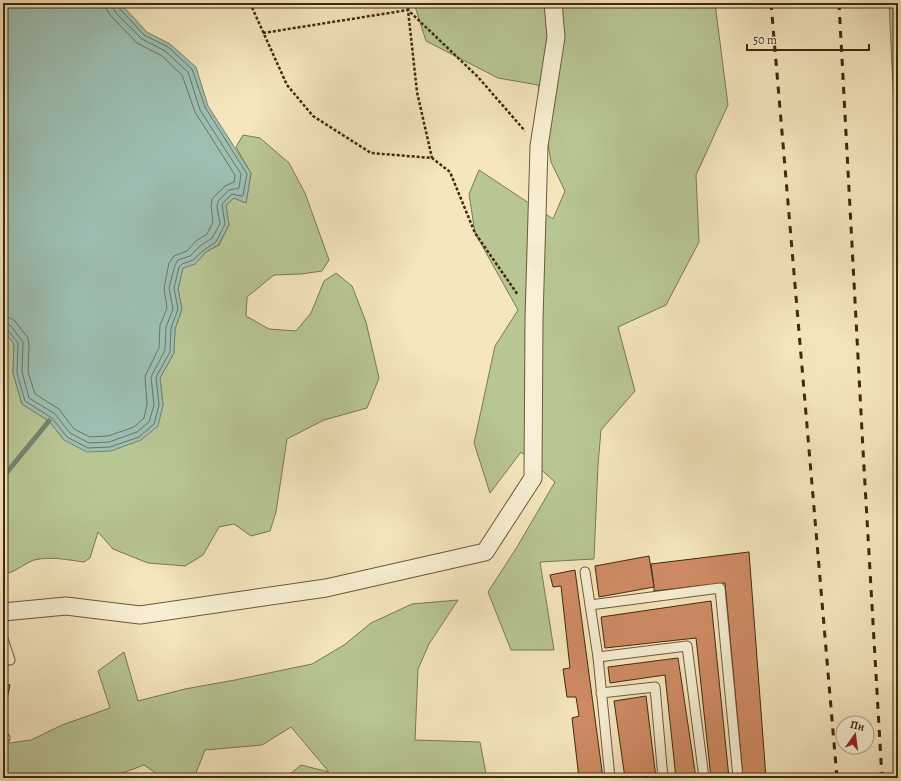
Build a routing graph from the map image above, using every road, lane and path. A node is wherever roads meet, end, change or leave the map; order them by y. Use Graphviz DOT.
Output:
graph roads {
  1 [pos="250,3"];
  2 [pos="409,3"];
  3 [pos="553,3"];
  4 [pos="408,10"];
  5 [pos="263,33"];
  6 [pos="539,146"];
  7 [pos="432,158"];
  8 [pos="534,319"];
  9 [pos="584,572"];
  10 [pos="590,605"];
  11 [pos="3,612"];
  12 [pos="3,639"];
  13 [pos="598,657"];
  14 [pos="10,660"];
  15 [pos="602,692"];
  16 [pos="610,778"];
  17 [pos="663,778"];
  18 [pos="704,778"];
  19 [pos="738,778"];
  1 -- 5 [label="path"];
  2 -- 4 [label="path"];
  3 -- 6 [label="street"];
  4 -- 5 [label="path"];
  4 -- 6 [label="path"];
  4 -- 7 [label="path"];
  5 -- 7 [label="path"];
  6 -- 8 [label="street"];
  7 -- 8 [label="path"];
  8 -- 11 [label="street"];
  9 -- 10 [label="lane"];
  10 -- 13 [label="lane"];
  10 -- 19 [label="lane"];
  12 -- 14 [label="lane"];
  13 -- 15 [label="lane"];
  13 -- 18 [label="lane"];
  15 -- 16 [label="lane"];
  15 -- 17 [label="lane"];
}
